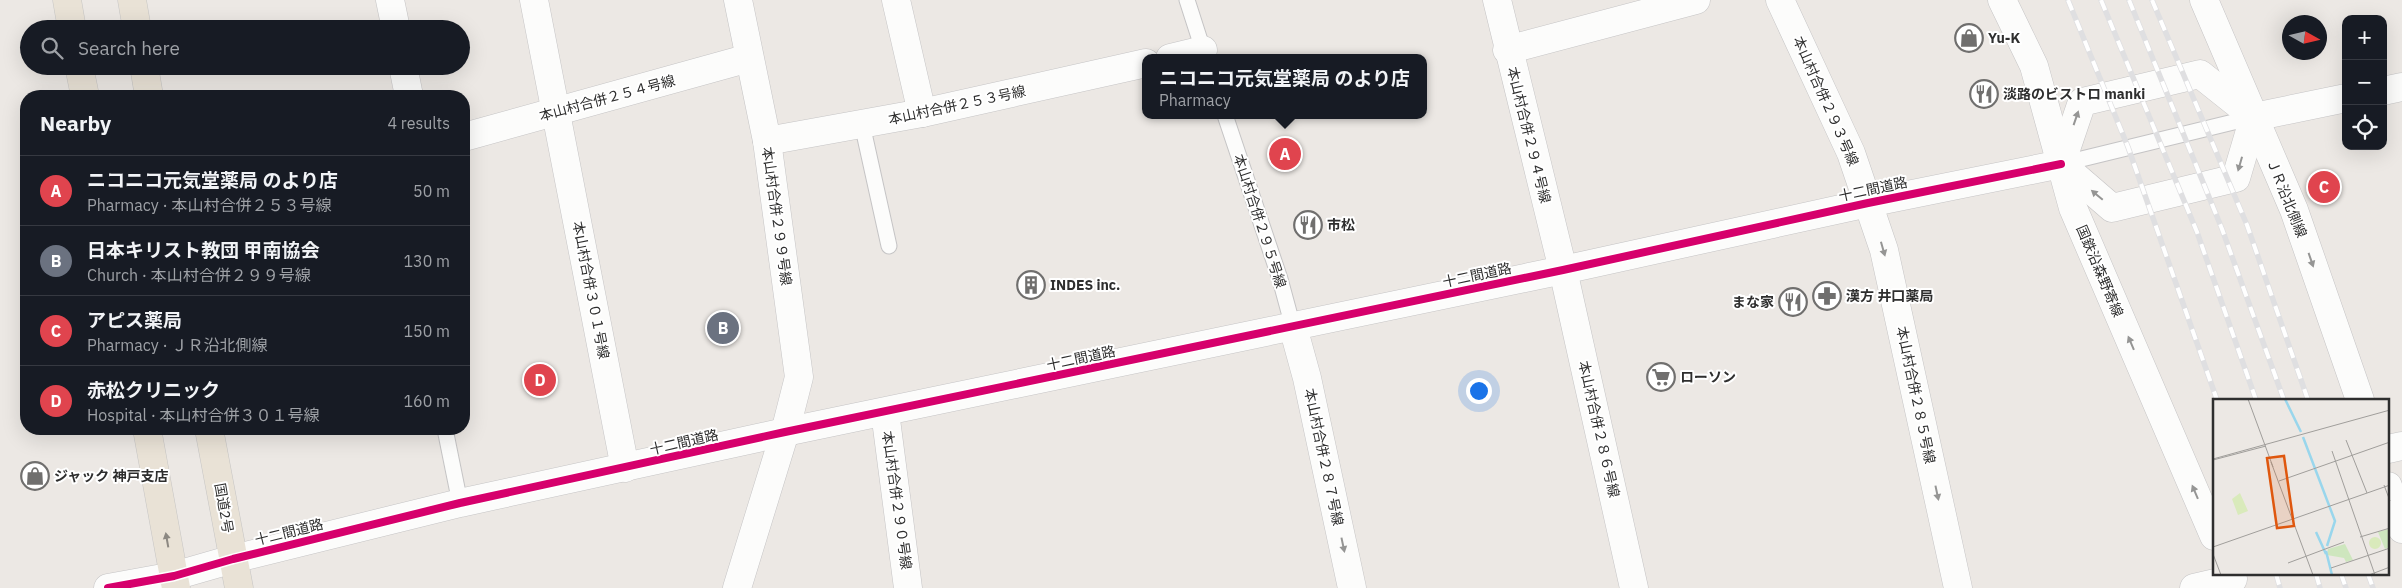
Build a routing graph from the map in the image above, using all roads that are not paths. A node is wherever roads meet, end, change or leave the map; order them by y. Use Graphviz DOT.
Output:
graph roads {
  1 [pos="67,0"];
  2 [pos="132,0"];
  3 [pos="390,0"];
  4 [pos="534,0"];
  5 [pos="738,0"];
  6 [pos="896,0"];
  7 [pos="1188,0"];
  8 [pos="1497,0"];
  9 [pos="1696,0"];
  10 [pos="1780,0"];
  11 [pos="2002,0"];
  12 [pos="2204,0"];
  13 [pos="70,20"];
  14 [pos="135,20"];
  15 [pos="394,20"];
  16 [pos="1507,50"];
  17 [pos="1204,54"];
  18 [pos="749,58"];
  19 [pos="1142,64"];
  20 [pos="81,75"];
  21 [pos="146,75"];
  22 [pos="405,75"];
  23 [pos="2402,87"];
  24 [pos="84,90"];
  25 [pos="148,90"];
  26 [pos="408,90"];
  27 [pos="2387,90"];
  28 [pos="2342,99"];
  29 [pos="556,112"];
  30 [pos="922,114"];
  31 [pos="2254,117"];
  32 [pos="1226,119"];
  33 [pos="862,124"];
  34 [pos="470,135"];
  35 [pos="766,141"];
  36 [pos="2061,164"];
  37 [pos="1868,203"];
  38 [pos="889,246"];
  39 [pos="1563,270"];
  40 [pos="1293,326"];
  41 [pos="2360,399"];
  42 [pos="885,412"];
  43 [pos="785,432"];
  44 [pos="148,435"];
  45 [pos="210,435"];
  46 [pos="446,435"];
  47 [pos="625,468"];
  48 [pos="2390,492"];
  49 [pos="460,503"];
  50 [pos="2402,529"];
  51 [pos="2213,534"];
  52 [pos="233,558"];
  53 [pos="2233,580"];
  54 [pos="175,582"];
  55 [pos="108,588"];
  56 [pos="239,588"];
  57 [pos="737,588"];
  58 [pos="908,588"];
  59 [pos="1352,588"];
  60 [pos="1634,588"];
  61 [pos="1958,588"];
  62 [pos="2194,588"];
  1 -- 13 [label="highway"];
  2 -- 14 [label="highway"];
  3 -- 15 [label="street"];
  4 -- 29 [label="street, 本山村合併３０１号線"];
  5 -- 18 [label="street, 本山村合併２９９号線"];
  6 -- 30 [label="street"];
  7 -- 17 [label="lane"];
  8 -- 16 [label="street, 本山村合併２９４号線"];
  9 -- 16 [label="street"];
  10 -- 37 [label="street, 本山村合併２９３号線"];
  11 -- 36 [label="street, 国鉄沿森野寄線"];
  12 -- 31 [label="street, ＪＲ沿北側線"];
  16 -- 39 [label="street, 本山村合併２９４号線"];
  18 -- 29 [label="street, 本山村合併２５４号線"];
  18 -- 35 [label="street, 本山村合併２９９号線"];
  19 -- 30 [label="street, 本山村合併２５３号線"];
  20 -- 24 [label="highway"];
  21 -- 25 [label="highway"];
  22 -- 26 [label="street"];
  23 -- 27 [label="street"];
  28 -- 31 [label="street"];
  29 -- 34 [label="street, 本山村合併２５４号線"];
  29 -- 47 [label="street, 本山村合併３０１号線"];
  30 -- 33 [label="street, 本山村合併２５３号線"];
  31 -- 36 [label="lane"];
  36 -- 31 [label="street, one-way"];
  31 -- 36 [label="street, one-way"];
  31 -- 41 [label="street, ＪＲ沿北側線, one-way"];
  32 -- 40 [label="lane, 本山村合併２９５号線"];
  33 -- 35 [label="street, 本山村合併２５３号線"];
  33 -- 38 [label="lane"];
  35 -- 43 [label="street, 本山村合併２９９号線"];
  36 -- 37 [label="street, 十二間道路"];
  51 -- 36 [label="street, 国鉄沿森野寄線, one-way"];
  37 -- 39 [label="street, 十二間道路"];
  37 -- 61 [label="street, 本山村合併２８５号線, one-way"];
  39 -- 40 [label="street, 十二間道路"];
  39 -- 60 [label="street, 本山村合併２８６号線"];
  40 -- 42 [label="street, 十二間道路"];
  40 -- 59 [label="street, 本山村合併２８７号線, one-way"];
  42 -- 43 [label="street, 十二間道路"];
  42 -- 58 [label="street, 本山村合併２９０号線"];
  43 -- 47 [label="street, 十二間道路"];
  43 -- 57 [label="street, 本山村合併２９９号線"];
  54 -- 44 [label="highway, one-way"];
  45 -- 52 [label="highway, 国道2号"];
  46 -- 49 [label="lane"];
  47 -- 49 [label="street, 十二間道路"];
  48 -- 50 [label="street"];
  49 -- 52 [label="street, 十二間道路"];
  52 -- 54 [label="street, 十二間道路"];
  52 -- 56 [label="highway, 国道2号"];
  53 -- 62 [label="street"];
  54 -- 55 [label="street, 十二間道路"];
}
